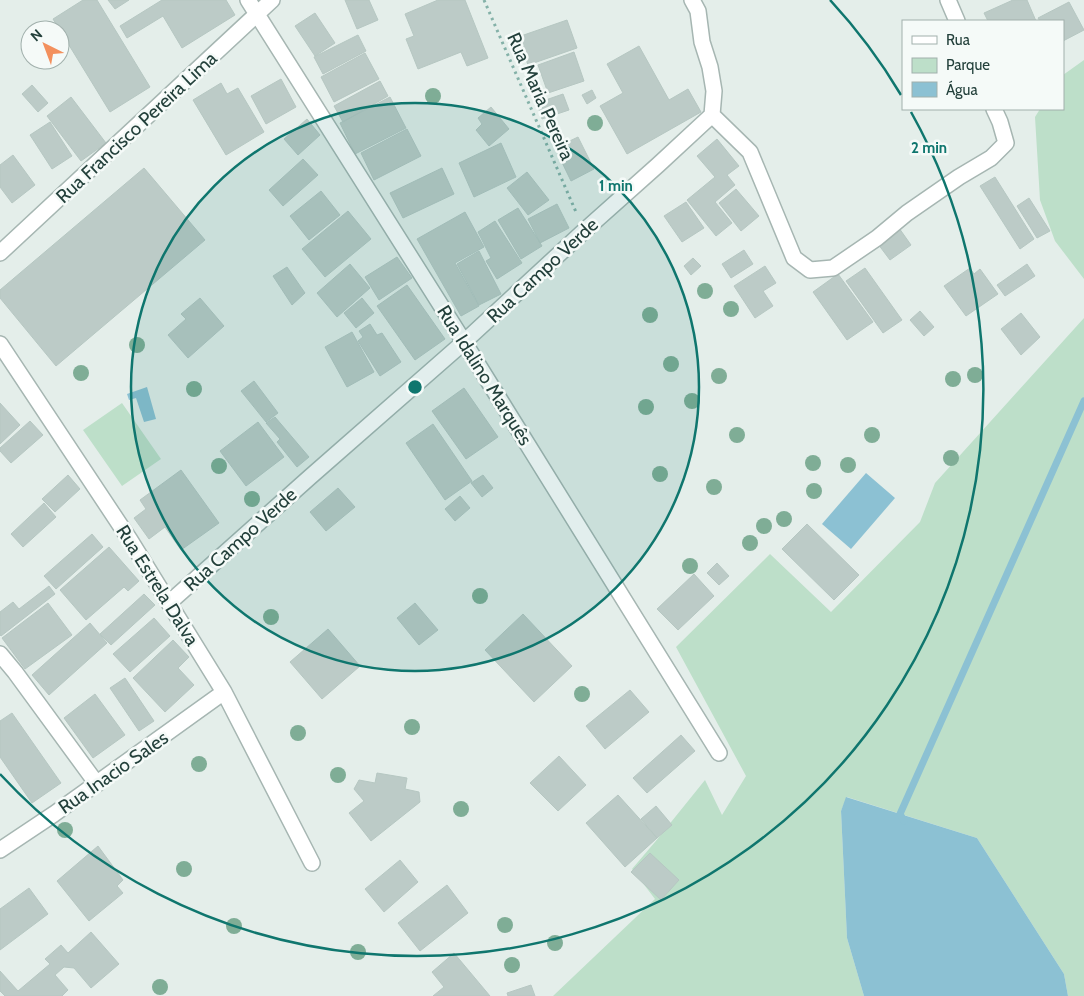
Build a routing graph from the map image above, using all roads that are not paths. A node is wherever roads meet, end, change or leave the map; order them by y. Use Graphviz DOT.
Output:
graph roads {
  1 [pos="248,0"];
  2 [pos="272,0"];
  3 [pos="692,0"];
  4 [pos="948,0"];
  5 [pos="257,15"];
  6 [pos="957,20"];
  7 [pos="994,110"];
  8 [pos="712,115"];
  9 [pos="0,253"];
  10 [pos="464,342"];
  11 [pos="0,344"];
  12 [pos="170,602"];
  13 [pos="0,654"];
  14 [pos="224,692"];
  15 [pos="719,753"];
  16 [pos="97,784"];
  17 [pos="0,850"];
  18 [pos="312,863"];
  1 -- 5 [label="street, Rua Idalino Marquês"];
  2 -- 5 [label="street, Rua Francisco Pereira Lima"];
  3 -- 8 [label="street"];
  4 -- 6 [label="street"];
  5 -- 9 [label="street, Rua Francisco Pereira Lima"];
  5 -- 10 [label="street, Rua Idalino Marquês"];
  7 -- 8 [label="street"];
  8 -- 10 [label="street, Rua Campo Verde"];
  10 -- 12 [label="street, Rua Campo Verde"];
  10 -- 15 [label="street, Rua Idalino Marquês"];
  11 -- 12 [label="street, Rua Estrela Dalva"];
  12 -- 14 [label="street, Rua Estrela Dalva"];
  13 -- 16 [label="street"];
  14 -- 16 [label="street, Rua Inacio Sales"];
  14 -- 18 [label="street, Rua Estrela Dalva"];
  16 -- 17 [label="street, Rua Inacio Sales"];
}
